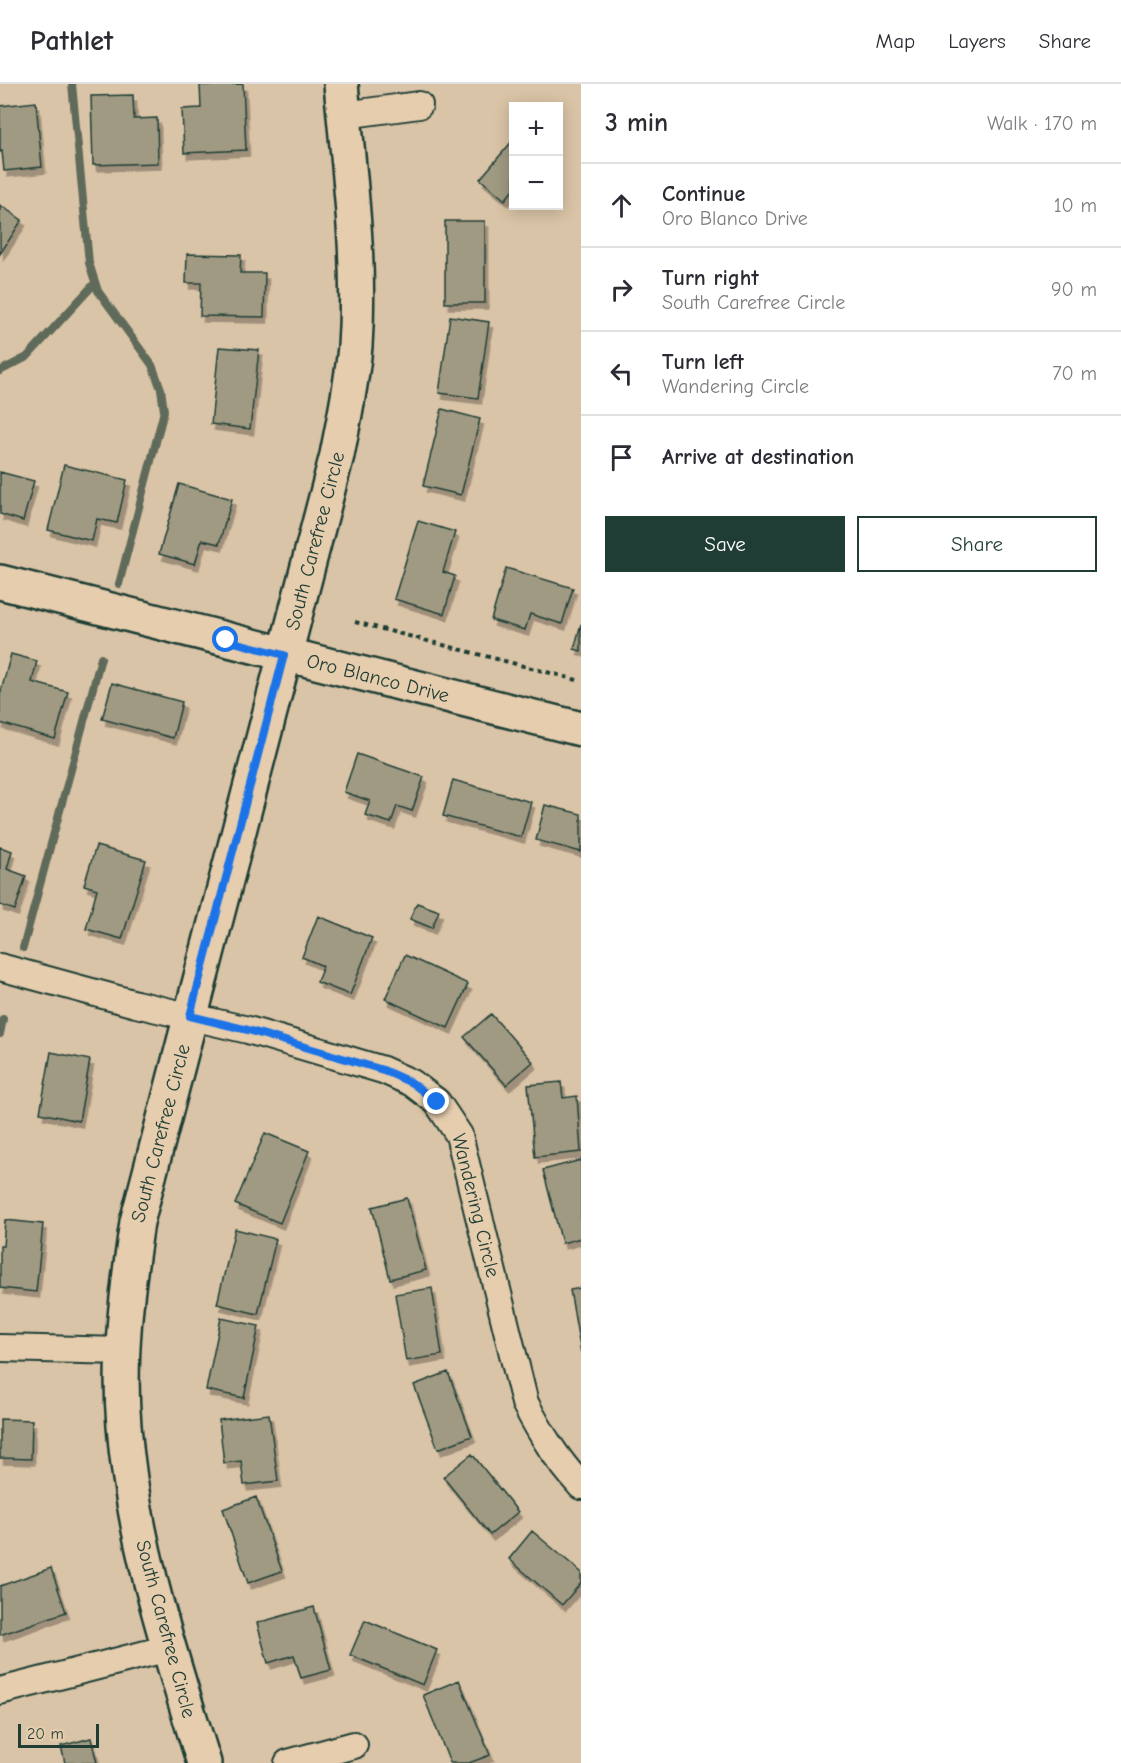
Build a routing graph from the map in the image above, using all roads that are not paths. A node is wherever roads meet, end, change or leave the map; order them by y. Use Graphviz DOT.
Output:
graph roads {
  1 [pos="343,99"];
  2 [pos="419,105"];
  3 [pos="0,582"];
  4 [pos="284,655"];
  5 [pos="581,729"];
  6 [pos="0,967"];
  7 [pos="190,1016"];
  8 [pos="0,1348"];
  9 [pos="123,1351"];
  10 [pos="581,1485"];
  11 [pos="169,1648"];
  12 [pos="0,1691"];
  13 [pos="354,1745"];
  14 [pos="204,1763"];
  15 [pos="288,1763"];
  1 -- 2 [label="street"];
  1 -- 4 [label="main road, South Carefree Circle"];
  3 -- 4 [label="main road, Oro Blanco Drive"];
  4 -- 5 [label="main road, Oro Blanco Drive"];
  4 -- 7 [label="main road, South Carefree Circle"];
  6 -- 7 [label="street, Wandering Circle"];
  7 -- 9 [label="main road, South Carefree Circle"];
  7 -- 10 [label="street, Wandering Circle"];
  8 -- 9 [label="street"];
  9 -- 11 [label="main road, South Carefree Circle"];
  11 -- 12 [label="street"];
  11 -- 14 [label="main road, South Carefree Circle"];
  13 -- 15 [label="street"];
}
